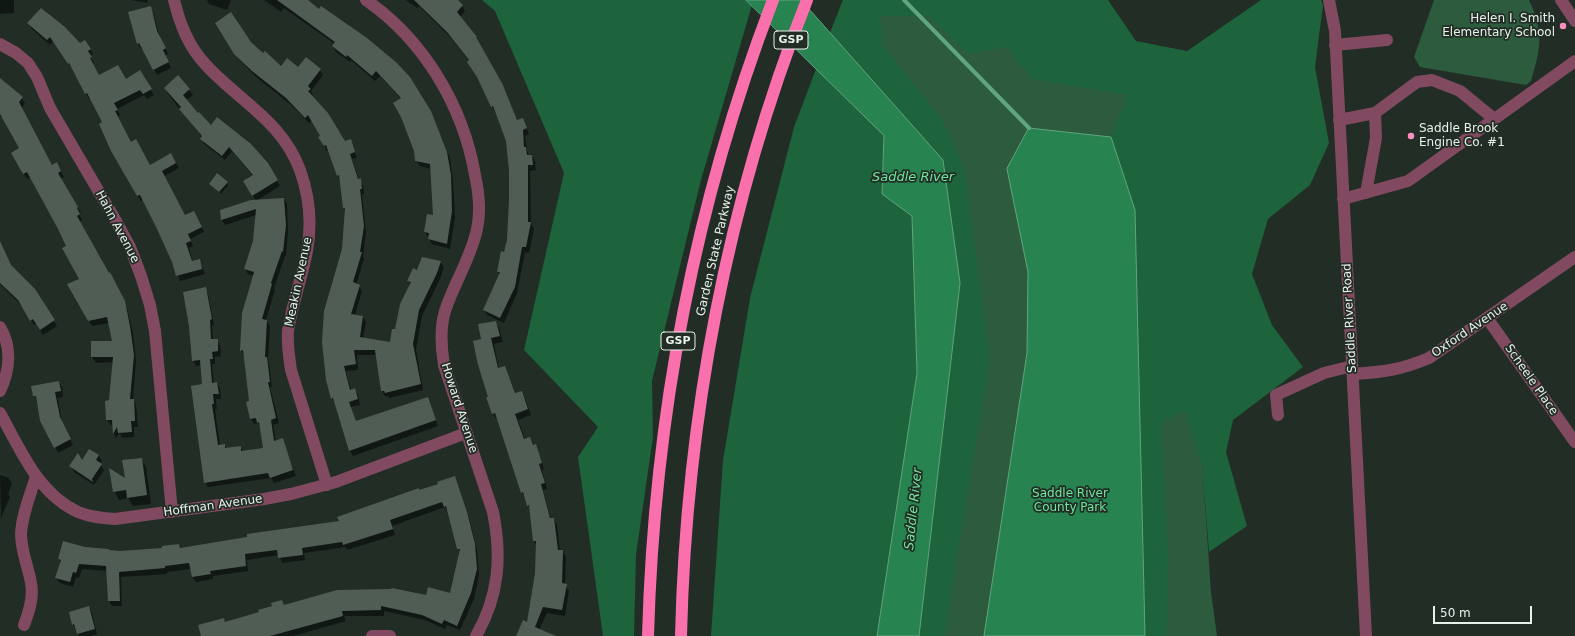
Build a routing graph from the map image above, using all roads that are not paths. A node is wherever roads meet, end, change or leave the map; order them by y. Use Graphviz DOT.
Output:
graph roads {
  1 [pos="174,0"];
  2 [pos="366,0"];
  3 [pos="773,0"];
  4 [pos="807,0"];
  5 [pos="1329,0"];
  6 [pos="1561,0"];
  7 [pos="1575,21"];
  8 [pos="1387,40"];
  9 [pos="0,44"];
  10 [pos="1335,45"];
  11 [pos="1575,61"];
  12 [pos="1375,114"];
  13 [pos="1493,118"];
  14 [pos="1339,120"];
  15 [pos="1366,193"];
  16 [pos="1343,199"];
  17 [pos="1575,257"];
  18 [pos="1487,318"];
  19 [pos="0,327"];
  20 [pos="1352,370"];
  21 [pos="0,391"];
  22 [pos="0,413"];
  23 [pos="1278,415"];
  24 [pos="466,433"];
  25 [pos="1575,442"];
  26 [pos="36,477"];
  27 [pos="328,485"];
  28 [pos="172,512"];
  29 [pos="24,625"];
  30 [pos="372,636"];
  31 [pos="390,636"];
  32 [pos="476,636"];
  33 [pos="648,636"];
  34 [pos="681,636"];
  35 [pos="1366,636"];
  1 -- 27 [label="street, Meakin Avenue"];
  2 -- 24 [label="street, Howard Avenue"];
  3 -- 33 [label="highway, Garden State Parkway / GSP"];
  4 -- 34 [label="highway, Garden State Parkway / GSP"];
  5 -- 10 [label="street, Saddle River Road"];
  6 -- 7 [label="street"];
  8 -- 10 [label="street"];
  9 -- 28 [label="street, Hahn Avenue"];
  10 -- 14 [label="street, Saddle River Road"];
  11 -- 13 [label="street"];
  12 -- 13 [label="street"];
  12 -- 14 [label="street"];
  12 -- 15 [label="street"];
  13 -- 15 [label="street"];
  14 -- 16 [label="street, Saddle River Road"];
  15 -- 16 [label="street"];
  16 -- 20 [label="street, Saddle River Road"];
  17 -- 18 [label="street, Oxford Avenue"];
  18 -- 20 [label="street, Oxford Avenue"];
  18 -- 25 [label="street, Scheele Place"];
  19 -- 21 [label="street"];
  20 -- 23 [label="street, Oxford Avenue"];
  20 -- 35 [label="street, Saddle River Road"];
  22 -- 26 [label="street, Hoffman Avenue"];
  24 -- 27 [label="street, Hoffman Avenue"];
  24 -- 32 [label="street, Howard Avenue"];
  26 -- 28 [label="street, Hoffman Avenue"];
  26 -- 29 [label="street"];
  27 -- 28 [label="street, Hoffman Avenue"];
  30 -- 31 [label="street"];
}
